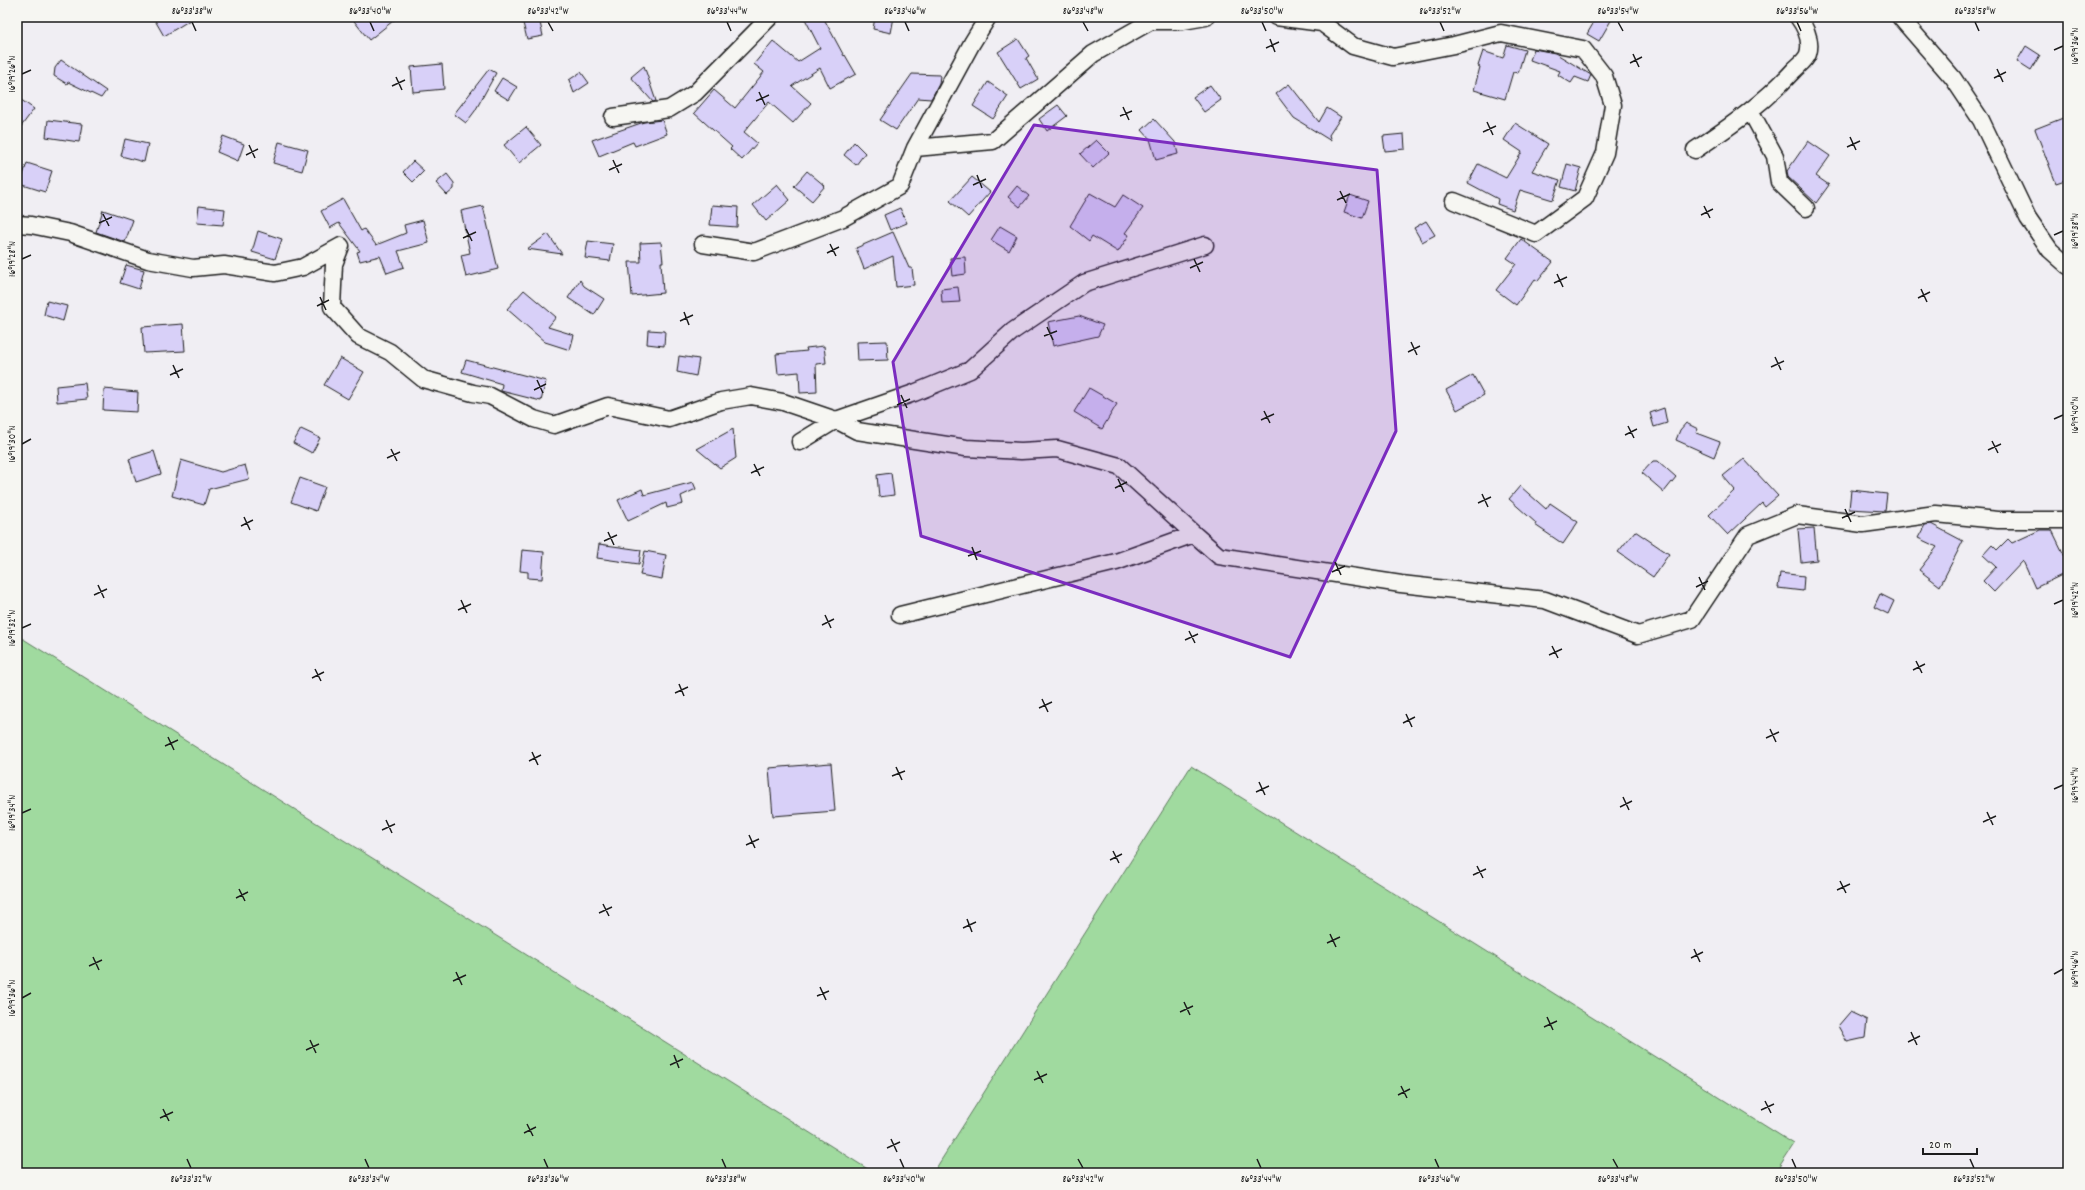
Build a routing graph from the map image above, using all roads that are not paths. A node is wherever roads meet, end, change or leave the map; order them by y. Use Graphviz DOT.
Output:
graph roads {
  1 [pos="770,17"];
  2 [pos="988,17"];
  3 [pos="1206,17"];
  4 [pos="1276,17"];
  5 [pos="1798,17"];
  6 [pos="1900,17"];
  7 [pos="1751,112"];
  8 [pos="613,117"];
  9 [pos="916,148"];
  10 [pos="1695,150"];
  11 [pos="1454,201"];
  12 [pos="1806,208"];
  13 [pos="17,224"];
  14 [pos="703,244"];
  15 [pos="1205,244"];
  16 [pos="2068,266"];
  17 [pos="836,420"];
  18 [pos="800,442"];
  19 [pos="2068,520"];
  20 [pos="1194,534"];
  21 [pos="900,615"];
  1 -- 8 [label="street"];
  2 -- 9 [label="street"];
  3 -- 9 [label="street"];
  4 -- 11 [label="street"];
  5 -- 7 [label="street"];
  6 -- 16 [label="street"];
  7 -- 10 [label="street"];
  7 -- 12 [label="street"];
  9 -- 14 [label="street"];
  13 -- 17 [label="street"];
  15 -- 17 [label="street"];
  17 -- 18 [label="street"];
  17 -- 20 [label="street"];
  19 -- 20 [label="street"];
  20 -- 21 [label="street"];
}
